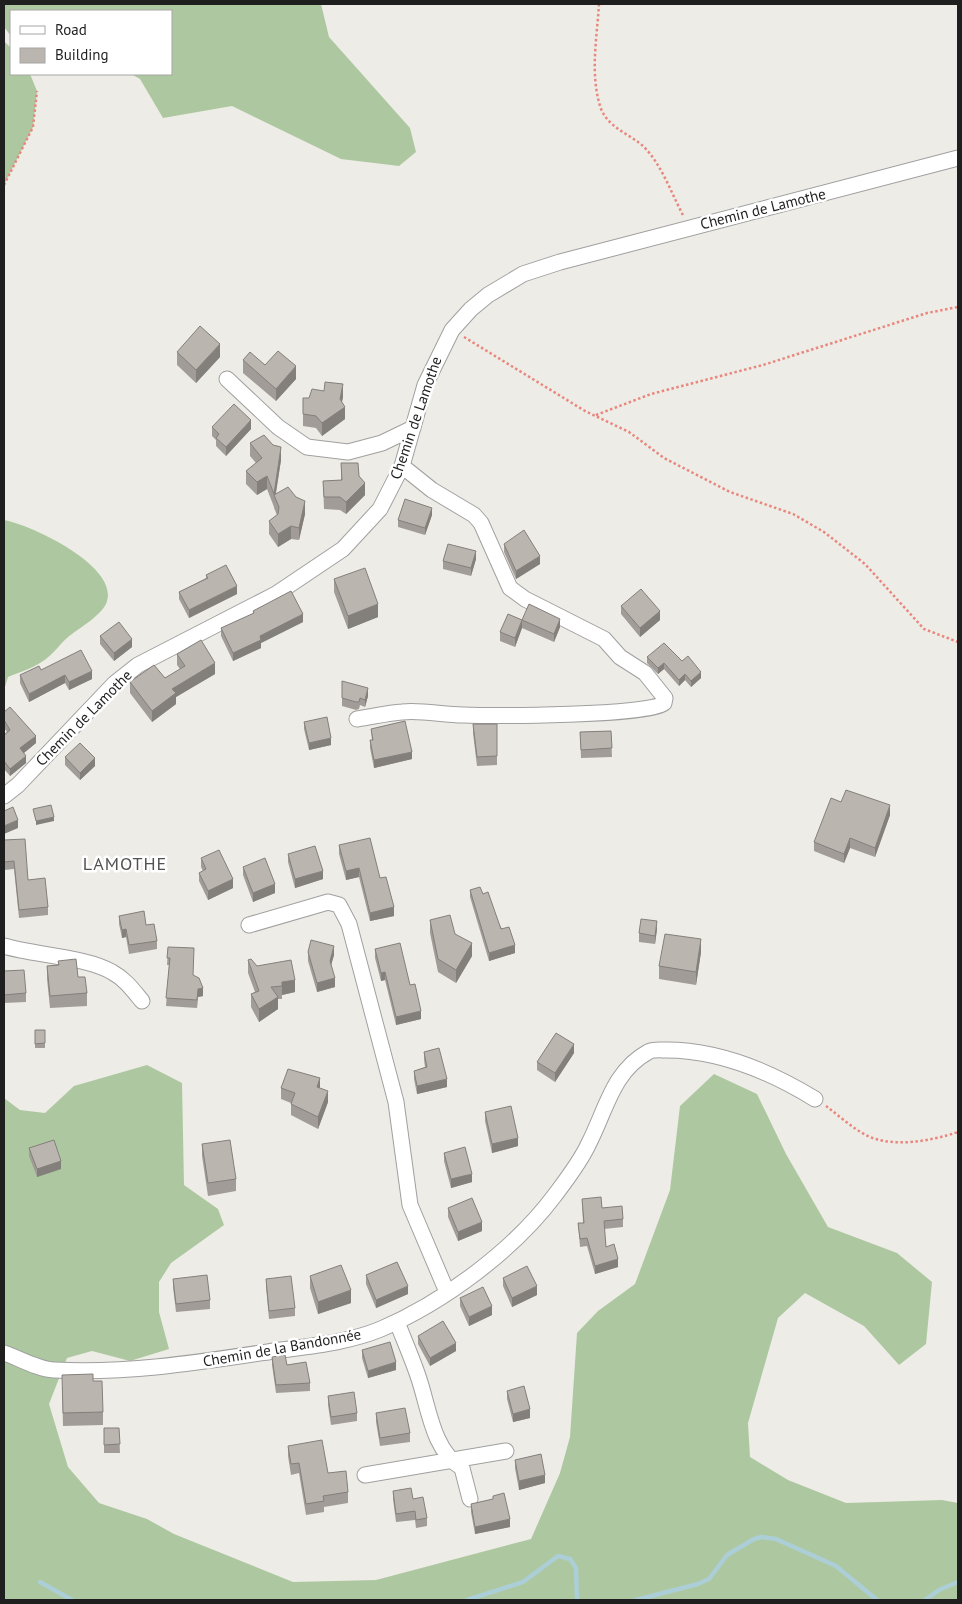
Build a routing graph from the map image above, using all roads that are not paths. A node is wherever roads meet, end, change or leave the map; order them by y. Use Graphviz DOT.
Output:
graph roads {
  1 [pos="958,158"];
  2 [pos="227,379"];
  3 [pos="412,428"];
  4 [pos="402,466"];
  5 [pos="357,719"];
  6 [pos="4,796"];
  7 [pos="249,926"];
  8 [pos="4,946"];
  9 [pos="142,1001"];
  10 [pos="815,1098"];
  11 [pos="447,1292"];
  12 [pos="397,1322"];
  13 [pos="4,1353"];
  14 [pos="506,1451"];
  15 [pos="450,1461"];
  16 [pos="365,1475"];
  17 [pos="470,1499"];
  1 -- 3 [label="street, Chemin de Lamothe"];
  2 -- 3 [label="street"];
  3 -- 4 [label="street, Chemin de Lamothe"];
  4 -- 5 [label="street"];
  4 -- 6 [label="street, Chemin de Lamothe"];
  7 -- 11 [label="street"];
  8 -- 9 [label="street"];
  10 -- 11 [label="street, Chemin de la Bandonnée"];
  11 -- 12 [label="street, Chemin de la Bandonnée"];
  12 -- 13 [label="street, Chemin de la Bandonnée"];
  12 -- 15 [label="street"];
  14 -- 15 [label="street"];
  15 -- 16 [label="street"];
  15 -- 17 [label="street"];
}
